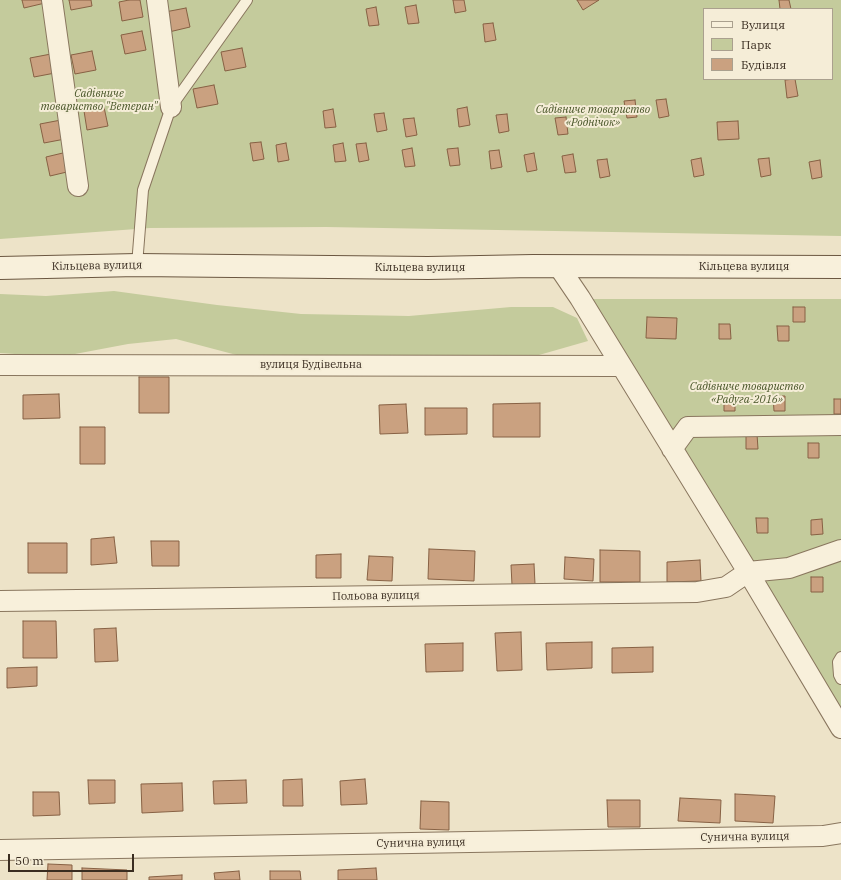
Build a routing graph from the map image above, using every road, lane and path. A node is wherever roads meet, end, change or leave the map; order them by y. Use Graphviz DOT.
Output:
graph roads {
  1 [pos="52,0"];
  2 [pos="157,0"];
  3 [pos="247,0"];
  4 [pos="171,107"];
  5 [pos="78,186"];
  6 [pos="137,265"];
  7 [pos="559,267"];
  8 [pos="841,267"];
  9 [pos="0,268"];
  10 [pos="0,365"];
  11 [pos="621,366"];
  12 [pos="841,425"];
  13 [pos="672,449"];
  14 [pos="841,550"];
  15 [pos="748,572"];
  16 [pos="0,601"];
  17 [pos="841,657"];
  18 [pos="841,679"];
  19 [pos="841,728"];
  20 [pos="841,833"];
  21 [pos="0,850"];
  1 -- 5 [label="street"];
  2 -- 4 [label="street"];
  3 -- 4 [label="lane"];
  4 -- 6 [label="lane"];
  6 -- 7 [label="main road, Кільцева вулиця"];
  6 -- 9 [label="main road, Кільцева вулиця"];
  7 -- 8 [label="main road, Кільцева вулиця"];
  7 -- 11 [label="street"];
  10 -- 11 [label="street, вулиця Будівельна"];
  11 -- 13 [label="street"];
  12 -- 13 [label="street"];
  13 -- 15 [label="street"];
  14 -- 15 [label="street"];
  15 -- 16 [label="street, Польова вулиця"];
  15 -- 19 [label="street"];
  17 -- 18 [label="lane"];
  20 -- 21 [label="street, Сунична вулиця"];
}
